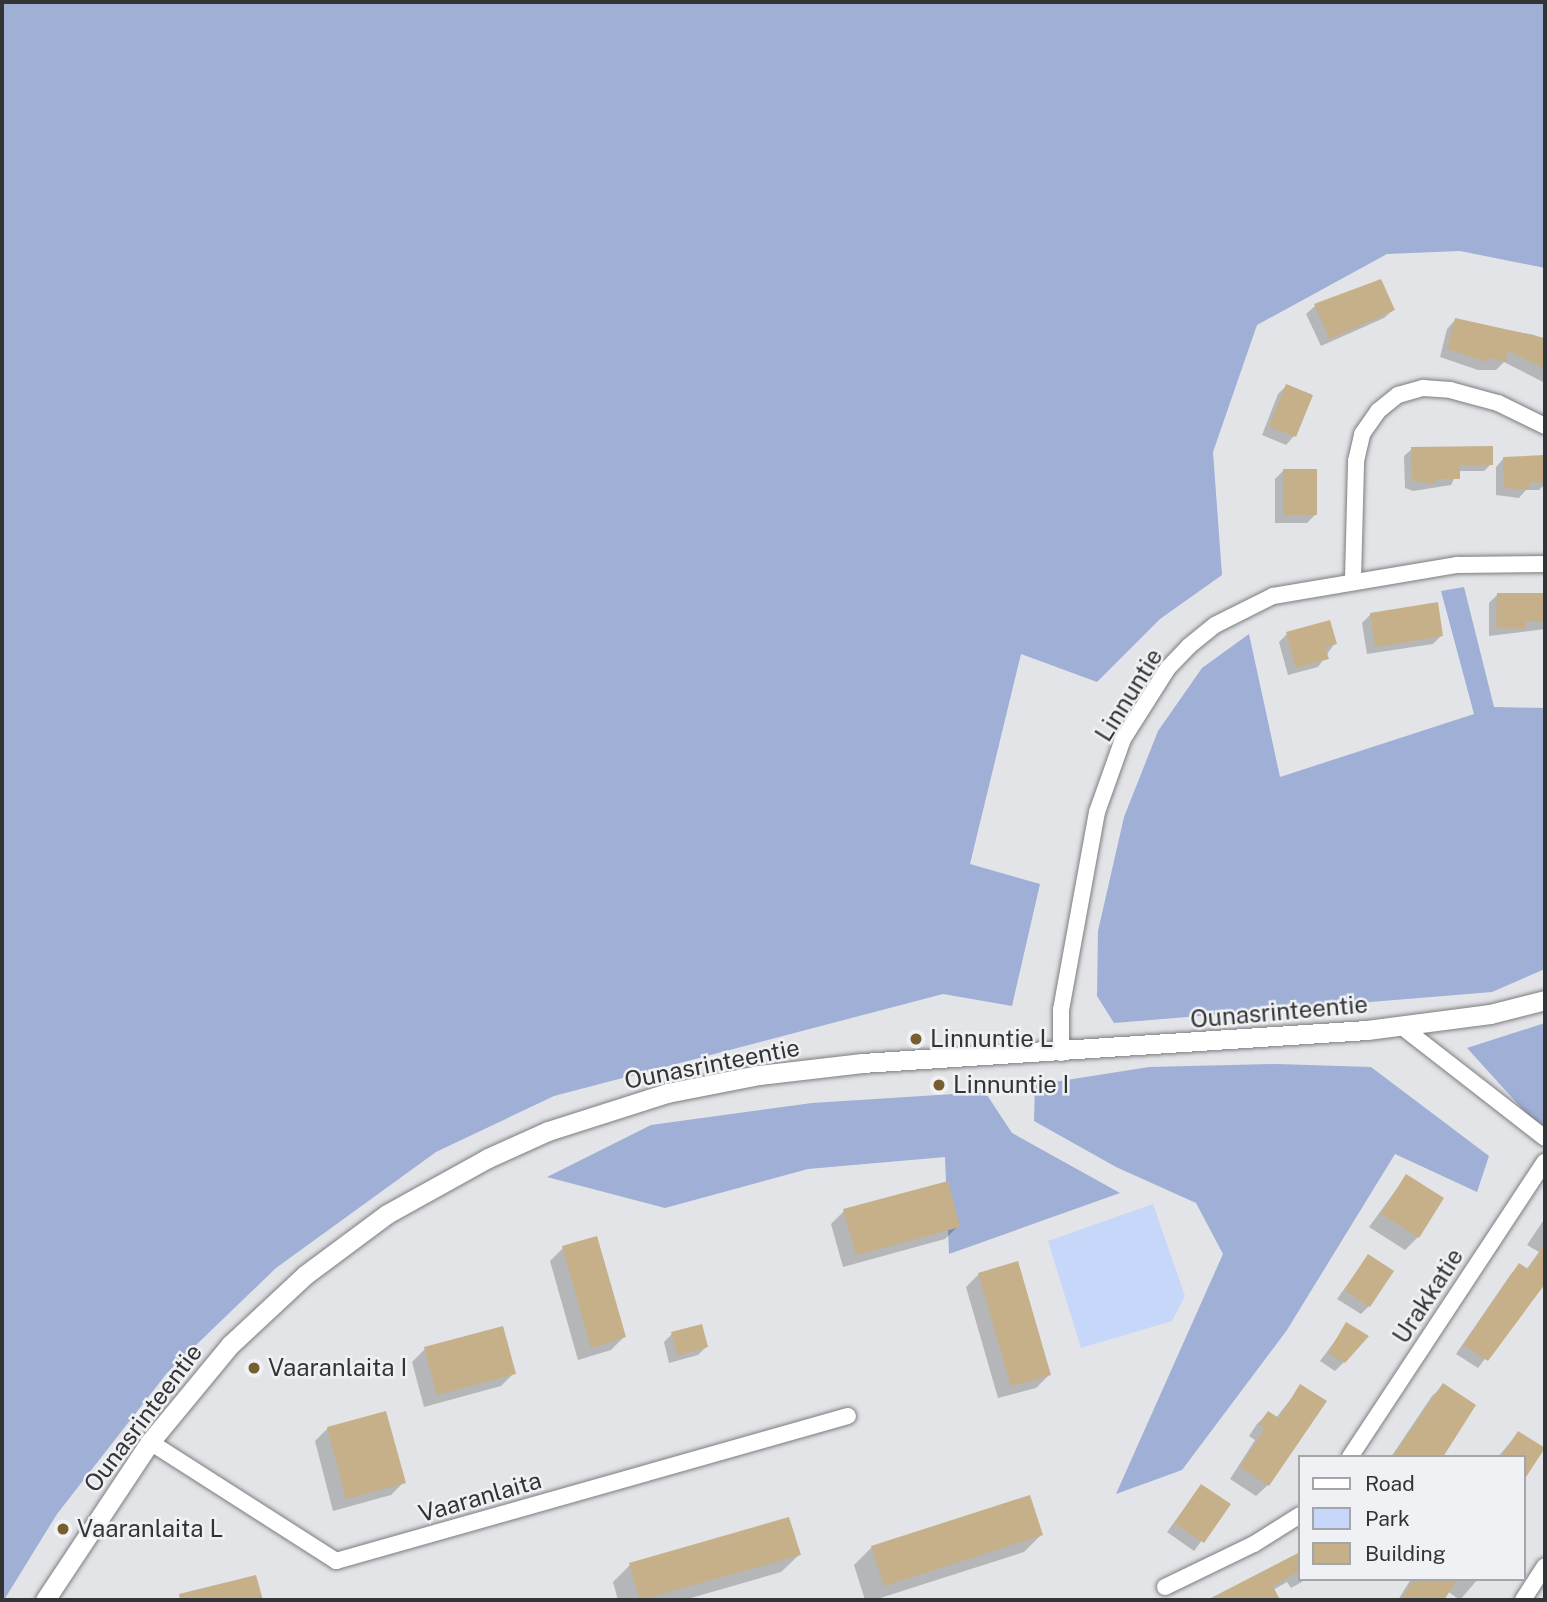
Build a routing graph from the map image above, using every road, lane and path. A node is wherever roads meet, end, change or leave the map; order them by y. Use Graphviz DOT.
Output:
graph roads {
  1 [pos="1545,426"];
  2 [pos="1545,564"];
  3 [pos="1353,579"];
  4 [pos="1545,1000"];
  5 [pos="1401,1026"];
  6 [pos="1061,1053"];
  7 [pos="1545,1138"];
  8 [pos="1545,1161"];
  9 [pos="848,1416"];
  10 [pos="150,1442"];
  11 [pos="1351,1455"];
  12 [pos="1298,1515"];
  13 [pos="1545,1566"];
  14 [pos="1165,1587"];
  15 [pos="45,1600"];
  16 [pos="1523,1600"];
  1 -- 3 [label="street"];
  2 -- 3 [label="street, Linnuntie"];
  3 -- 6 [label="street, Linnuntie"];
  4 -- 5 [label="street, Ounasrinteentie"];
  5 -- 6 [label="street, Ounasrinteentie"];
  5 -- 7 [label="street"];
  6 -- 10 [label="street, Ounasrinteentie"];
  8 -- 11 [label="street, Urakkatie"];
  9 -- 10 [label="street, Vaaranlaita"];
  10 -- 15 [label="street, Ounasrinteentie"];
  12 -- 14 [label="street"];
  13 -- 16 [label="street"];
}
